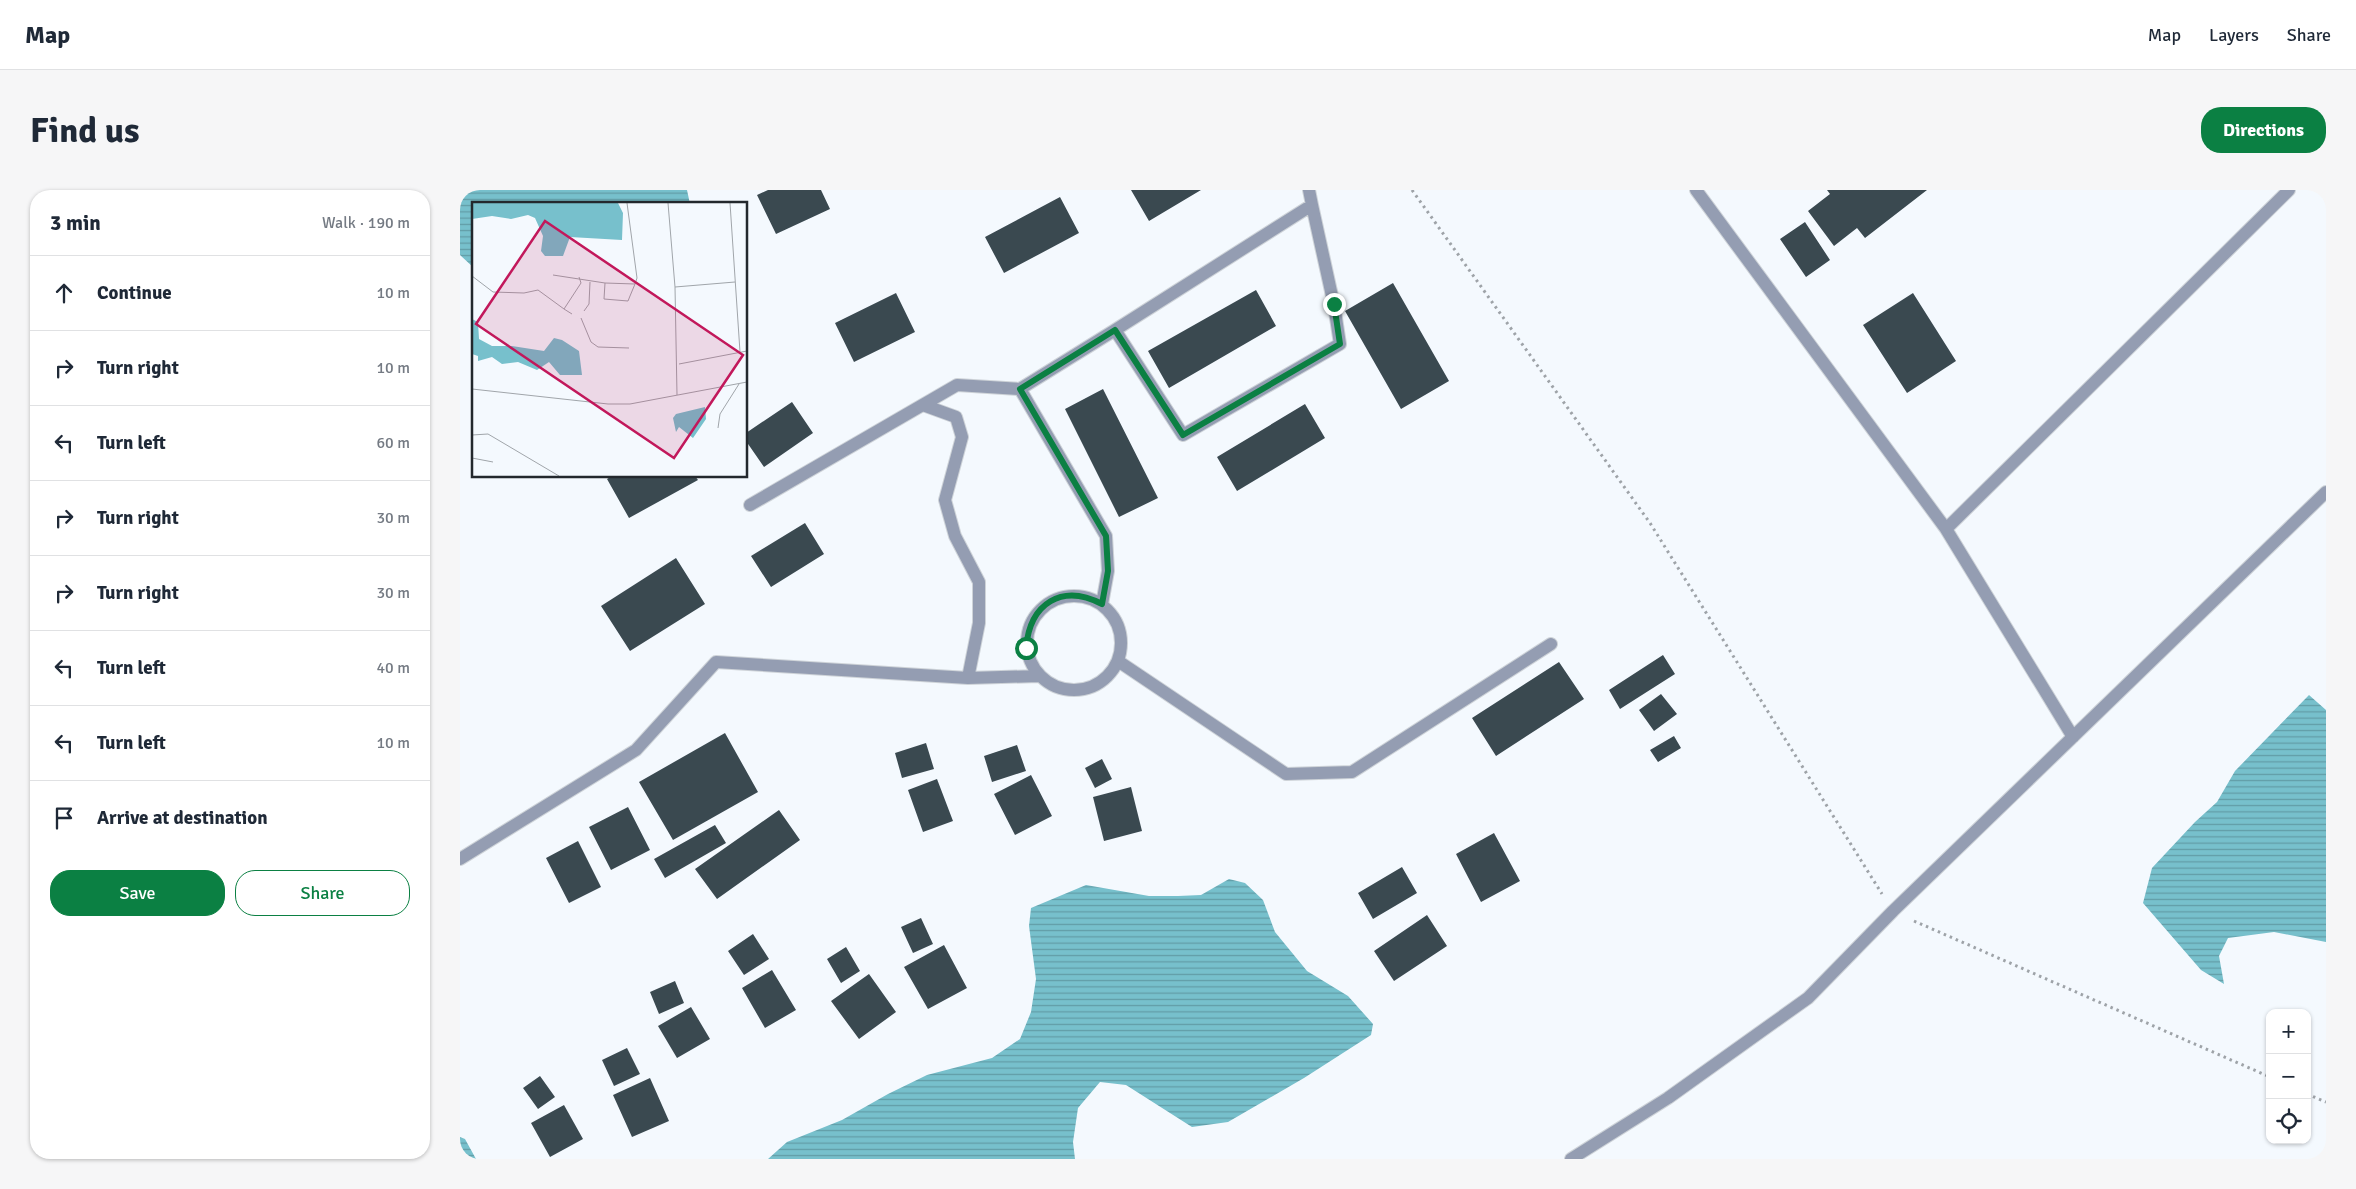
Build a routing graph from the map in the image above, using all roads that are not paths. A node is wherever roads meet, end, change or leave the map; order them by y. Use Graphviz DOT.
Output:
graph roads {
  1 [pos="1309,190"];
  2 [pos="1696,190"];
  3 [pos="2289,190"];
  4 [pos="1312,205"];
  5 [pos="1115,330"];
  6 [pos="1020,389"];
  7 [pos="923,405"];
  8 [pos="2326,492"];
  9 [pos="750,505"];
  10 [pos="1946,529"];
  11 [pos="1102,604"];
  12 [pos="1552,644"];
  13 [pos="1118,661"];
  14 [pos="1039,676"];
  15 [pos="968,678"];
  16 [pos="2073,737"];
  17 [pos="460,859"];
  18 [pos="1570,1159"];
  1 -- 4 [label="street"];
  2 -- 10 [label="street"];
  3 -- 10 [label="street"];
  4 -- 5 [label="street"];
  4 -- 5 [label="street"];
  5 -- 6 [label="street"];
  6 -- 7 [label="street"];
  6 -- 11 [label="street"];
  7 -- 9 [label="street"];
  7 -- 15 [label="street"];
  8 -- 16 [label="street"];
  10 -- 16 [label="street"];
  11 -- 13 [label="street"];
  11 -- 14 [label="street"];
  12 -- 13 [label="street"];
  13 -- 14 [label="street"];
  14 -- 15 [label="street"];
  15 -- 17 [label="street"];
  16 -- 18 [label="street"];
}
